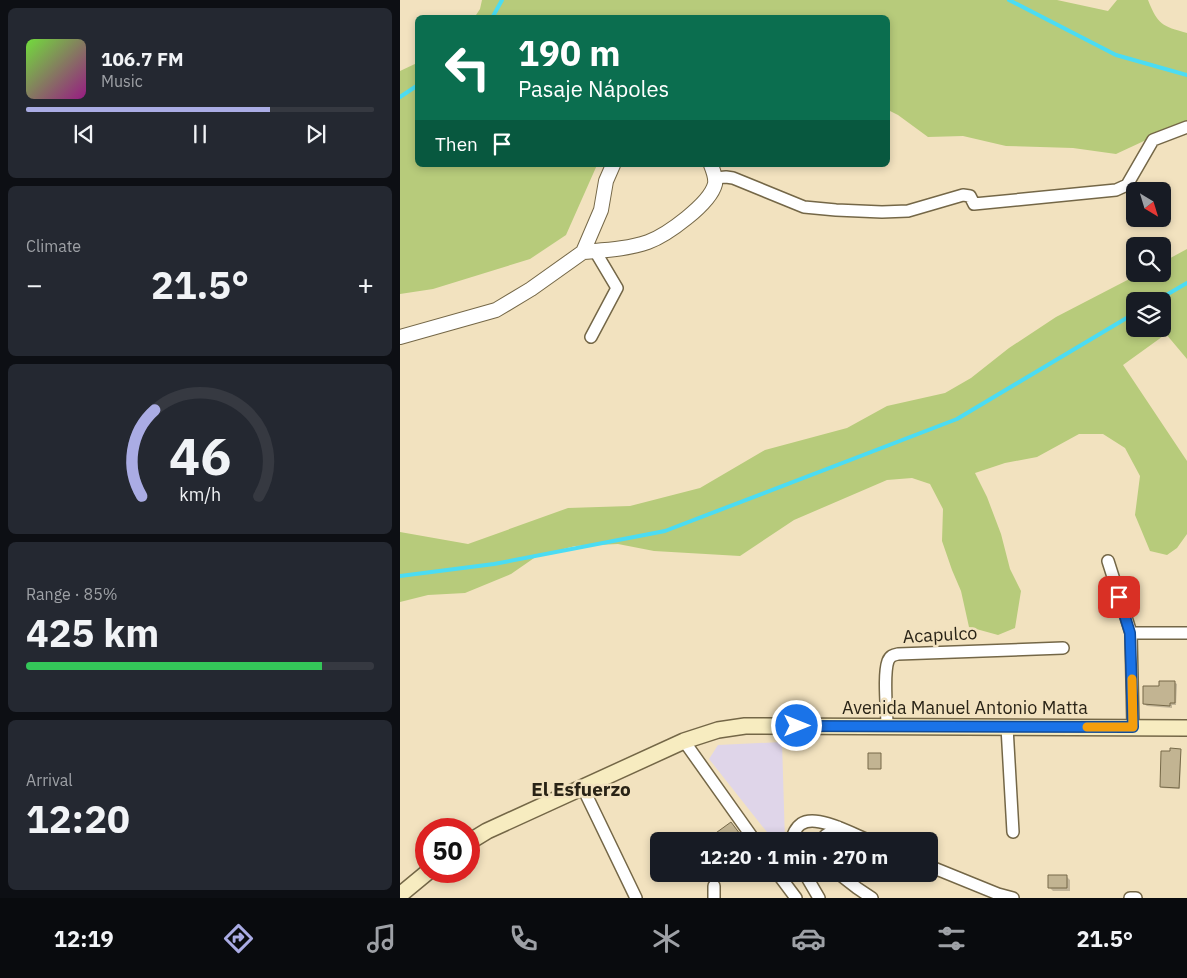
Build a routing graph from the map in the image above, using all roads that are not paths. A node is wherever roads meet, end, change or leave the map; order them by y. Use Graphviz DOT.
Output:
graph roads {
  1 [pos="1187,127"];
  2 [pos="612,167"];
  3 [pos="713,172"];
  4 [pos="589,251"];
  5 [pos="400,337"];
  6 [pos="591,338"];
  7 [pos="1108,561"];
  8 [pos="1130,633"];
  9 [pos="1187,633"];
  10 [pos="1063,648"];
  11 [pos="887,726"];
  12 [pos="1007,727"];
  13 [pos="1133,727"];
  14 [pos="1187,728"];
  15 [pos="684,741"];
  16 [pos="582,786"];
  17 [pos="838,827"];
  18 [pos="749,832"];
  19 [pos="795,832"];
  20 [pos="830,832"];
  21 [pos="849,832"];
  22 [pos="1012,832"];
  23 [pos="480,835"];
  24 [pos="938,870"];
  25 [pos="784,882"];
  26 [pos="810,882"];
  27 [pos="849,882"];
  28 [pos="416,883"];
  29 [pos="714,886"];
  30 [pos="402,895"];
  31 [pos="636,898"];
  32 [pos="714,898"];
  33 [pos="796,898"];
  34 [pos="819,898"];
  35 [pos="872,898"];
  36 [pos="1013,898"];
  37 [pos="1130,898"];
  38 [pos="1136,898"];
  1 -- 3 [label="street"];
  2 -- 4 [label="street"];
  3 -- 4 [label="street"];
  4 -- 5 [label="street"];
  4 -- 6 [label="street"];
  7 -- 8 [label="street"];
  8 -- 9 [label="street"];
  8 -- 13 [label="street"];
  10 -- 11 [label="street, Acapulco"];
  11 -- 12 [label="main road, Avenida Manuel Antonio Matta"];
  11 -- 15 [label="main road, Avenida Manuel Antonio Matta"];
  12 -- 13 [label="main road, Avenida Manuel Antonio Matta"];
  12 -- 22 [label="street"];
  13 -- 14 [label="main road, Avenida Manuel Antonio Matta"];
  15 -- 16 [label="main road, Avenida Manuel Antonio Matta"];
  15 -- 18 [label="street"];
  16 -- 23 [label="main road, Avenida Manuel Antonio Matta"];
  16 -- 31 [label="street"];
  17 -- 19 [label="street"];
  17 -- 20 [label="street"];
  17 -- 21 [label="street"];
  24 -- 36 [label="street"];
  25 -- 33 [label="street"];
  26 -- 34 [label="street"];
  27 -- 35 [label="street"];
  28 -- 30 [label="main road"];
  29 -- 32 [label="street"];
  37 -- 38 [label="street"];
}
